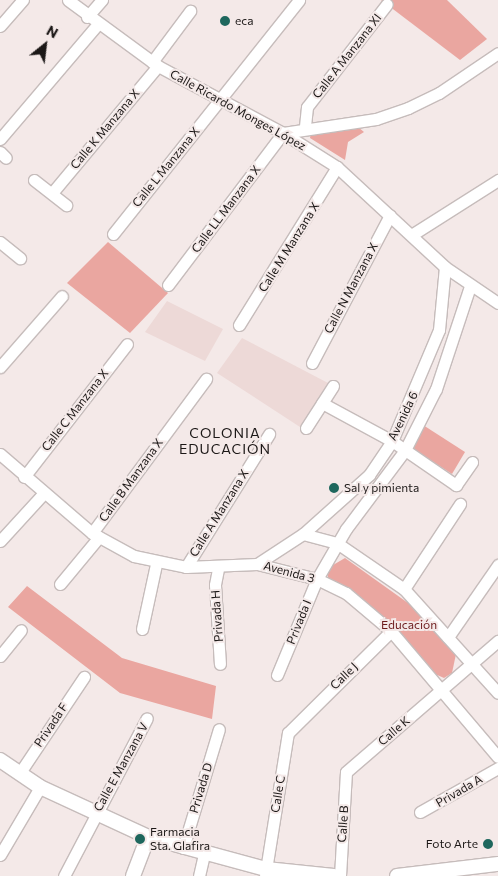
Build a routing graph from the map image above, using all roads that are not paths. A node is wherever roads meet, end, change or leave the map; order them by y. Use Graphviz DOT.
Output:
graph roads {
  1 [pos="23,0"];
  2 [pos="68,0"];
  3 [pos="102,0"];
  4 [pos="299,0"];
  5 [pos="387,4"];
  6 [pos="190,11"];
  7 [pos="87,17"];
  8 [pos="97,25"];
  9 [pos="0,26"];
  10 [pos="498,53"];
  11 [pos="155,64"];
  12 [pos="220,101"];
  13 [pos="305,126"];
  14 [pos="284,133"];
  15 [pos="0,139"];
  16 [pos="337,167"];
  17 [pos="34,180"];
  18 [pos="498,180"];
  19 [pos="52,193"];
  20 [pos="66,205"];
  21 [pos="390,215"];
  22 [pos="112,234"];
  23 [pos="414,234"];
  24 [pos="2,247"];
  25 [pos="20,258"];
  26 [pos="444,268"];
  27 [pos="168,285"];
  28 [pos="470,286"];
  29 [pos="62,296"];
  30 [pos="496,299"];
  31 [pos="239,325"];
  32 [pos="127,344"];
  33 [pos="312,363"];
  34 [pos="0,367"];
  35 [pos="206,379"];
  36 [pos="333,386"];
  37 [pos="322,403"];
  38 [pos="306,428"];
  39 [pos="269,434"];
  40 [pos="392,441"];
  41 [pos="405,450"];
  42 [pos="0,454"];
  43 [pos="472,462"];
  44 [pos="24,477"];
  45 [pos="43,494"];
  46 [pos="460,504"];
  47 [pos="303,534"];
  48 [pos="96,535"];
  49 [pos="0,540"];
  50 [pos="337,543"];
  51 [pos="156,564"];
  52 [pos="257,564"];
  53 [pos="498,565"];
  54 [pos="186,567"];
  55 [pos="218,568"];
  56 [pos="317,579"];
  57 [pos="60,584"];
  58 [pos="404,589"];
  59 [pos="21,630"];
  60 [pos="142,630"];
  61 [pos="391,631"];
  62 [pos="448,636"];
  63 [pos="498,641"];
  64 [pos="0,656"];
  65 [pos="220,664"];
  66 [pos="472,664"];
  67 [pos="277,675"];
  68 [pos="84,677"];
  69 [pos="442,689"];
  70 [pos="498,693"];
  71 [pos="148,718"];
  72 [pos="298,722"];
  73 [pos="219,729"];
  74 [pos="498,757"];
  75 [pos="0,760"];
  76 [pos="498,768"];
  77 [pos="346,772"];
  78 [pos="19,774"];
  79 [pos="40,787"];
  80 [pos="420,812"];
  81 [pos="94,815"];
  82 [pos="148,837"];
  83 [pos="183,848"];
  84 [pos="204,854"];
  85 [pos="0,855"];
  86 [pos="498,864"];
  87 [pos="266,872"];
  88 [pos="64,876"];
  89 [pos="133,876"];
  90 [pos="198,876"];
  91 [pos="334,876"];
  92 [pos="340,876"];
  93 [pos="397,876"];
  94 [pos="431,876"];
  1 -- 9 [label="street"];
  2 -- 7 [label="street, Calle Ricardo Monges López"];
  3 -- 7 [label="street"];
  4 -- 12 [label="street"];
  5 -- 13 [label="street, Calle A Manzana XI"];
  6 -- 11 [label="street"];
  7 -- 8 [label="street, Calle Ricardo Monges López"];
  8 -- 11 [label="street, Calle Ricardo Monges López"];
  8 -- 15 [label="street"];
  10 -- 13 [label="street"];
  11 -- 12 [label="street, Calle Ricardo Monges López"];
  11 -- 19 [label="street, Calle K Manzana X"];
  12 -- 14 [label="street, Calle Ricardo Monges López"];
  12 -- 22 [label="street, Calle L Manzana X"];
  13 -- 14 [label="street"];
  14 -- 16 [label="street, Calle Ricardo Monges López"];
  14 -- 27 [label="street, Calle LL Manzana X"];
  16 -- 21 [label="street, Calle Ricardo Monges López"];
  16 -- 31 [label="street, Calle M Manzana X"];
  17 -- 19 [label="street"];
  18 -- 23 [label="street"];
  19 -- 20 [label="street"];
  21 -- 23 [label="street, Calle Ricardo Monges López"];
  21 -- 33 [label="street, Calle N Manzana X"];
  23 -- 26 [label="street, Calle Ricardo Monges López"];
  24 -- 25 [label="street"];
  26 -- 28 [label="street, Calle Ricardo Monges López"];
  26 -- 40 [label="street, Avenida 6"];
  28 -- 30 [label="street, Calle Ricardo Monges López"];
  28 -- 41 [label="street, Avenida 6"];
  29 -- 34 [label="street"];
  32 -- 44 [label="street, Calle C Manzana X"];
  35 -- 48 [label="street, Calle B Manzana X"];
  36 -- 37 [label="street"];
  37 -- 38 [label="street"];
  37 -- 40 [label="street"];
  39 -- 54 [label="street, Calle A Manzana X"];
  40 -- 41 [label="street"];
  40 -- 47 [label="street, Avenida 6"];
  41 -- 43 [label="street"];
  41 -- 50 [label="street, Avenida 6"];
  42 -- 44 [label="street"];
  44 -- 45 [label="street"];
  45 -- 48 [label="street"];
  45 -- 49 [label="street"];
  46 -- 58 [label="street"];
  47 -- 50 [label="street"];
  47 -- 52 [label="street, Avenida 3"];
  48 -- 51 [label="street"];
  48 -- 57 [label="street, Calle B Manzana X"];
  50 -- 56 [label="street, Privada I"];
  50 -- 58 [label="street"];
  51 -- 54 [label="street"];
  51 -- 60 [label="street"];
  52 -- 55 [label="street"];
  52 -- 56 [label="street, Avenida 3"];
  53 -- 62 [label="street"];
  54 -- 55 [label="street"];
  55 -- 65 [label="street, Privada H"];
  56 -- 61 [label="street, Avenida 3"];
  56 -- 67 [label="street, Privada I"];
  58 -- 62 [label="street"];
  59 -- 64 [label="street"];
  61 -- 69 [label="street, Avenida 3"];
  61 -- 72 [label="street, Calle J"];
  62 -- 66 [label="street"];
  63 -- 66 [label="street, Calle K"];
  66 -- 69 [label="street, Calle K"];
  66 -- 70 [label="street"];
  68 -- 78 [label="street, Privada F"];
  69 -- 74 [label="street, Avenida 3"];
  69 -- 77 [label="street, Calle K"];
  71 -- 81 [label="street, Calle E Manzana V"];
  72 -- 87 [label="street, Calle C"];
  73 -- 83 [label="street, Privada D"];
  75 -- 78 [label="street"];
  76 -- 80 [label="street, Privada A"];
  77 -- 92 [label="street, Calle B"];
  78 -- 79 [label="street"];
  79 -- 81 [label="street"];
  79 -- 85 [label="street"];
  81 -- 82 [label="street"];
  81 -- 88 [label="street, Calle E Manzana V"];
  82 -- 83 [label="street"];
  82 -- 89 [label="street"];
  83 -- 84 [label="street"];
  84 -- 87 [label="street"];
  84 -- 90 [label="street"];
  86 -- 94 [label="street"];
  87 -- 91 [label="street"];
  93 -- 94 [label="street"];
}
